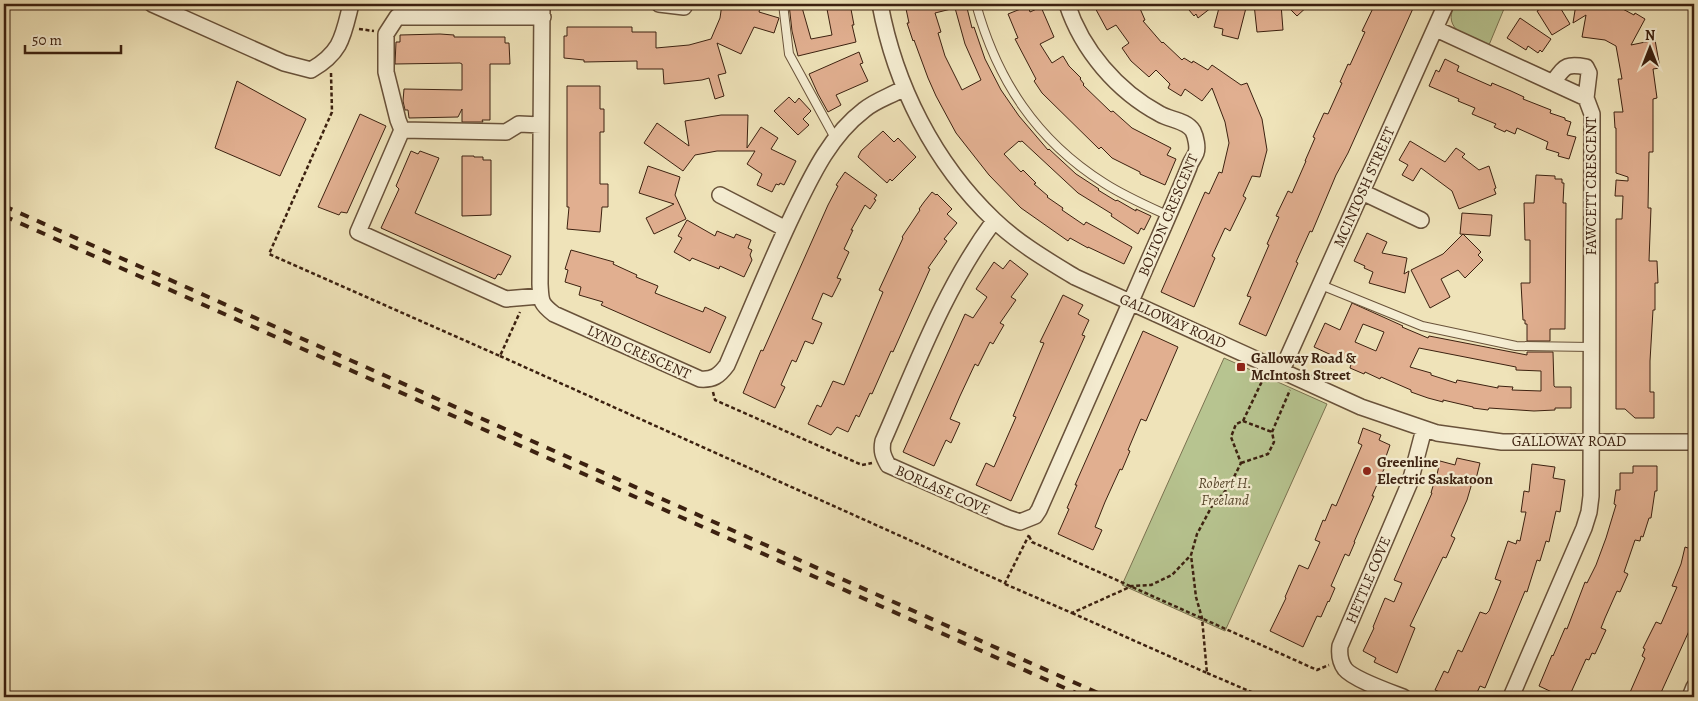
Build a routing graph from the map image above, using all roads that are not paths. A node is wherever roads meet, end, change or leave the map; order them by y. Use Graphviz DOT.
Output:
graph roads {
  1 [pos="152,4"];
  2 [pos="352,4"];
  3 [pos="659,4"];
  4 [pos="783,4"];
  5 [pos="880,4"];
  6 [pos="976,4"];
  7 [pos="1067,4"];
  8 [pos="1446,4"];
  9 [pos="684,7"];
  10 [pos="542,10"];
  11 [pos="1436,29"];
  12 [pos="1553,82"];
  13 [pos="904,88"];
  14 [pos="1586,98"];
  15 [pos="541,125"];
  16 [pos="402,130"];
  17 [pos="835,138"];
  18 [pos="1362,192"];
  19 [pos="720,195"];
  20 [pos="1169,216"];
  21 [pos="1421,220"];
  22 [pos="994,221"];
  23 [pos="786,229"];
  24 [pos="1321,284"];
  25 [pos="540,296"];
  26 [pos="1130,302"];
  27 [pos="1591,347"];
  28 [pos="1282,370"];
  29 [pos="1424,429"];
  30 [pos="1591,441"];
  31 [pos="1694,442"];
  32 [pos="1694,687"];
  33 [pos="1403,697"];
  34 [pos="1511,697"];
  35 [pos="1690,697"];
  1 -- 2 [label="street"];
  3 -- 9 [label="street"];
  4 -- 17 [label="lane"];
  5 -- 13 [label="street, GALLOWAY ROAD"];
  6 -- 20 [label="lane"];
  7 -- 20 [label="street, BOLTON CRESCENT"];
  8 -- 11 [label="street, MCINTOSH STREET"];
  10 -- 15 [label="street"];
  10 -- 16 [label="street"];
  11 -- 12 [label="street, FAWCETT CRESCENT"];
  11 -- 18 [label="street, MCINTOSH STREET"];
  12 -- 14 [label="street, FAWCETT CRESCENT"];
  12 -- 14 [label="street"];
  13 -- 17 [label="street, LYND CRESCENT"];
  13 -- 22 [label="street, GALLOWAY ROAD"];
  14 -- 27 [label="street, FAWCETT CRESCENT"];
  15 -- 16 [label="street"];
  15 -- 25 [label="street"];
  16 -- 25 [label="street"];
  17 -- 23 [label="street, LYND CRESCENT"];
  18 -- 21 [label="street"];
  18 -- 24 [label="street, MCINTOSH STREET"];
  19 -- 23 [label="street"];
  20 -- 26 [label="street, BOLTON CRESCENT"];
  22 -- 26 [label="street, GALLOWAY ROAD"];
  22 -- 26 [label="street, BORLASE COVE"];
  23 -- 25 [label="street, LYND CRESCENT"];
  24 -- 27 [label="lane"];
  24 -- 28 [label="street, MCINTOSH STREET"];
  26 -- 28 [label="street, GALLOWAY ROAD"];
  27 -- 30 [label="street, FAWCETT CRESCENT"];
  28 -- 29 [label="street, GALLOWAY ROAD"];
  29 -- 30 [label="street, GALLOWAY ROAD"];
  29 -- 33 [label="street, HETTLE COVE"];
  30 -- 31 [label="street, GALLOWAY ROAD"];
  30 -- 34 [label="street"];
  32 -- 35 [label="street"];
}
